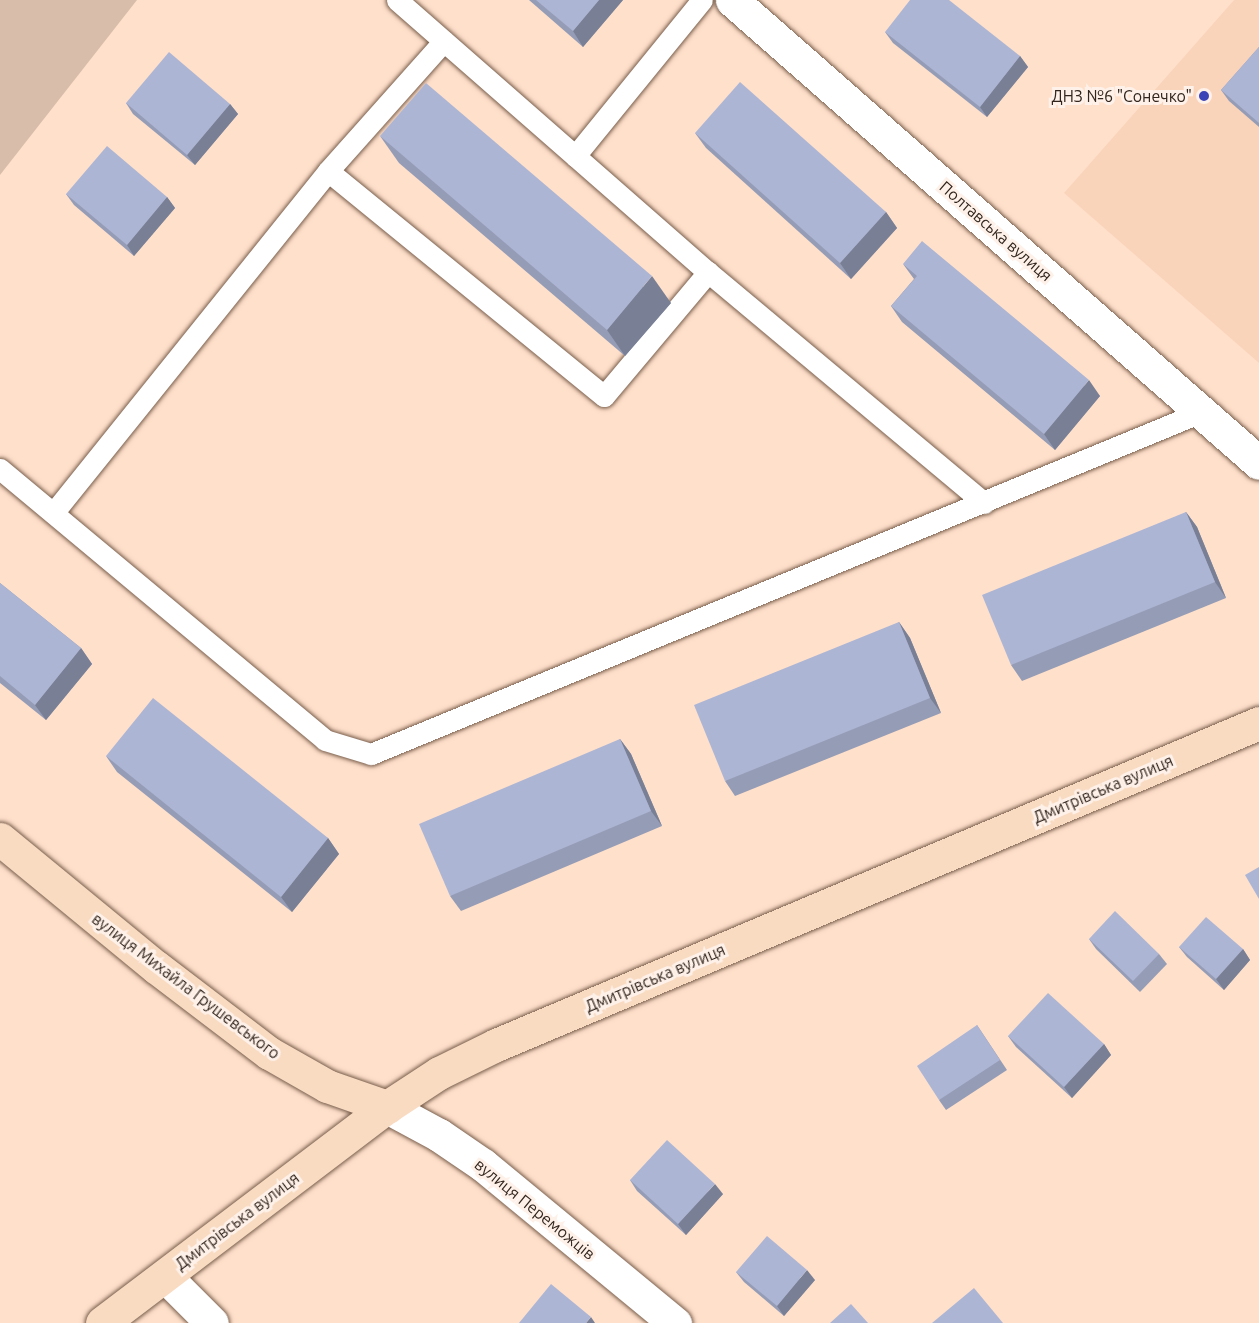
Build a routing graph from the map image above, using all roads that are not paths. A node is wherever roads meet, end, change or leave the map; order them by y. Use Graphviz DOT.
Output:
graph roads {
  1 [pos="397,0"];
  2 [pos="702,0"];
  3 [pos="732,0"];
  4 [pos="444,41"];
  5 [pos="575,156"];
  6 [pos="328,171"];
  7 [pos="708,272"];
  8 [pos="1201,412"];
  9 [pos="1259,463"];
  10 [pos="0,469"];
  11 [pos="984,503"];
  12 [pos="54,512"];
  13 [pos="1259,723"];
  14 [pos="0,839"];
  15 [pos="387,1107"];
  16 [pos="165,1276"];
  17 [pos="102,1323"];
  18 [pos="212,1323"];
  19 [pos="675,1323"];
  1 -- 4 [label="lane"];
  2 -- 5 [label="lane"];
  3 -- 8 [label="street, Полтавська вулиця"];
  4 -- 5 [label="lane"];
  4 -- 6 [label="lane"];
  5 -- 7 [label="lane"];
  6 -- 7 [label="lane"];
  6 -- 12 [label="lane"];
  7 -- 11 [label="lane"];
  8 -- 9 [label="street, Полтавська вулиця"];
  8 -- 11 [label="lane"];
  10 -- 12 [label="lane"];
  11 -- 12 [label="lane"];
  13 -- 15 [label="main road, Дмитрівська вулиця"];
  14 -- 15 [label="main road, вулиця Михайла Грушевського"];
  15 -- 16 [label="main road, Дмитрівська вулиця"];
  15 -- 19 [label="street, вулиця Переможців"];
  16 -- 17 [label="main road, Дмитрівська вулиця"];
  16 -- 18 [label="street"];
}
